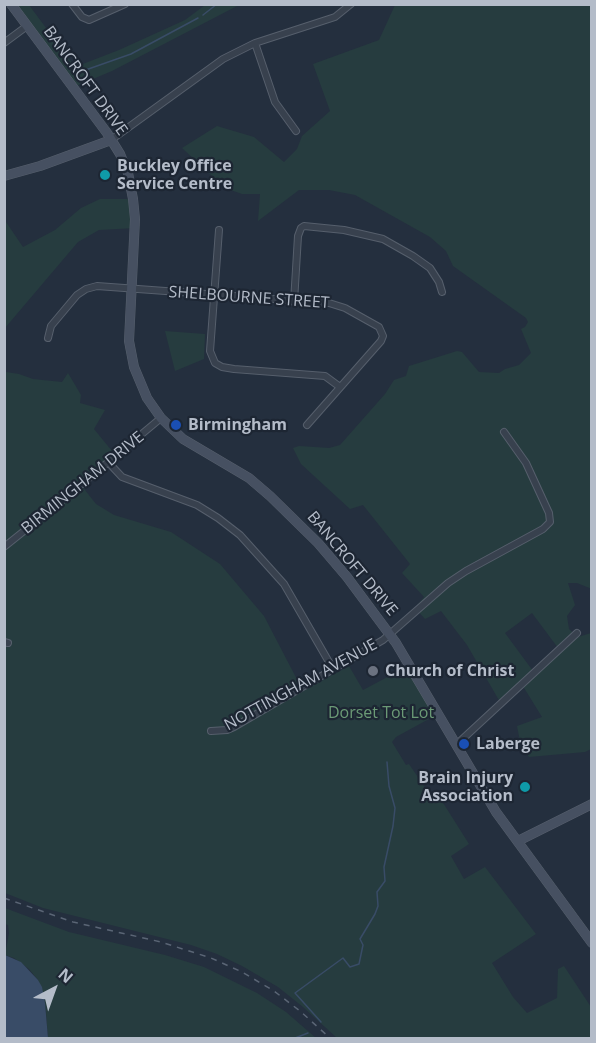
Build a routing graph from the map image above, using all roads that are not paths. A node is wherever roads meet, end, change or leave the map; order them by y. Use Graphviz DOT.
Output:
graph roads {
  1 [pos="11,4"];
  2 [pos="72,4"];
  3 [pos="125,4"];
  4 [pos="351,4"];
  5 [pos="27,26"];
  6 [pos="4,43"];
  7 [pos="255,44"];
  8 [pos="296,131"];
  9 [pos="111,140"];
  10 [pos="4,176"];
  11 [pos="219,230"];
  12 [pos="130,289"];
  13 [pos="442,292"];
  14 [pos="214,296"];
  15 [pos="294,302"];
  16 [pos="48,338"];
  17 [pos="340,387"];
  18 [pos="161,418"];
  19 [pos="308,424"];
  20 [pos="504,432"];
  21 [pos="108,462"];
  22 [pos="4,547"];
  23 [pos="577,633"];
  24 [pos="390,634"];
  25 [pos="333,669"];
  26 [pos="211,731"];
  27 [pos="456,745"];
  28 [pos="591,804"];
  29 [pos="518,841"];
  30 [pos="591,943"];
  1 -- 5 [label="main road, BANCROFT DRIVE"];
  2 -- 3 [label="street"];
  4 -- 7 [label="street"];
  5 -- 6 [label="street"];
  5 -- 9 [label="main road, BANCROFT DRIVE"];
  7 -- 8 [label="street"];
  7 -- 9 [label="street"];
  9 -- 10 [label="main road"];
  9 -- 12 [label="main road, BANCROFT DRIVE"];
  11 -- 14 [label="street"];
  12 -- 14 [label="street, SHELBOURNE STREET"];
  12 -- 16 [label="street, SHELBOURNE STREET"];
  12 -- 18 [label="main road, BANCROFT DRIVE"];
  13 -- 15 [label="street"];
  14 -- 15 [label="street, SHELBOURNE STREET"];
  14 -- 17 [label="street"];
  15 -- 17 [label="street, SHELBOURNE STREET"];
  17 -- 19 [label="street, SHELBOURNE STREET"];
  18 -- 21 [label="street, BIRMINGHAM DRIVE"];
  18 -- 24 [label="main road, BANCROFT DRIVE"];
  20 -- 24 [label="street, NOTTINGHAM AVENUE"];
  21 -- 22 [label="street, BIRMINGHAM DRIVE"];
  21 -- 25 [label="street"];
  23 -- 27 [label="street"];
  24 -- 25 [label="street, NOTTINGHAM AVENUE"];
  24 -- 27 [label="main road, BANCROFT DRIVE"];
  25 -- 26 [label="street, NOTTINGHAM AVENUE"];
  27 -- 29 [label="main road, BANCROFT DRIVE"];
  28 -- 29 [label="main road"];
  29 -- 30 [label="main road, BANCROFT DRIVE"];
}
